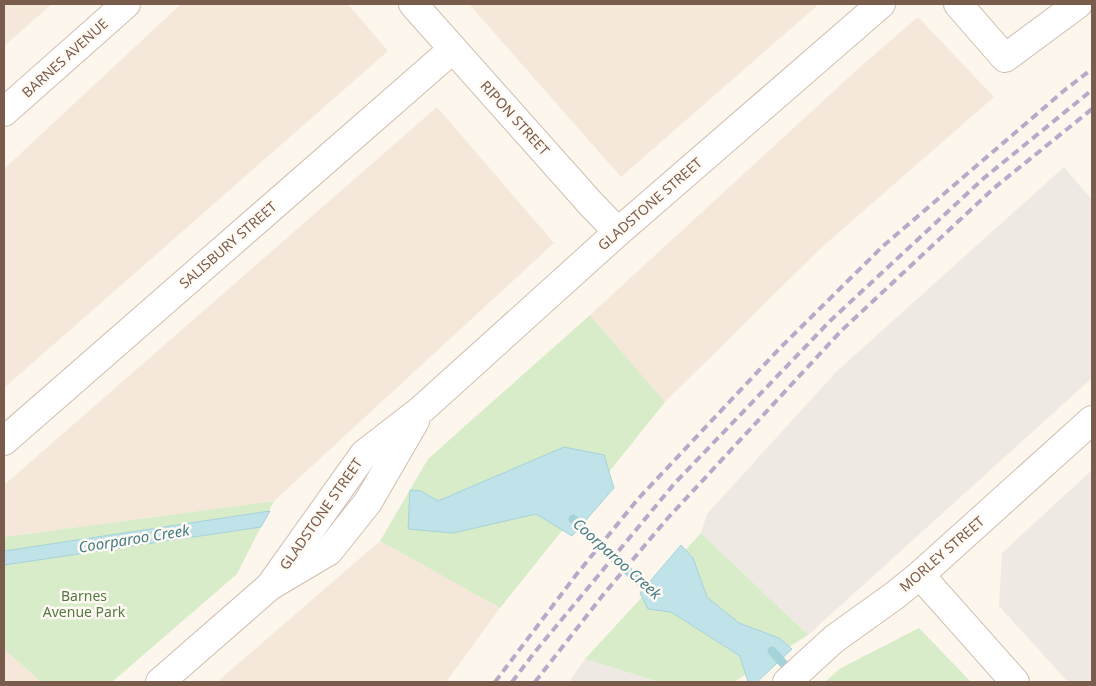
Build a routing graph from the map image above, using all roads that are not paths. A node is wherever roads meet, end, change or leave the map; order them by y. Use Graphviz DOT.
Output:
graph roads {
  1 [pos="126,4"];
  2 [pos="413,4"];
  3 [pos="881,4"];
  4 [pos="958,4"];
  5 [pos="1078,4"];
  6 [pos="453,49"];
  7 [pos="4,112"];
  8 [pos="618,232"];
  9 [pos="1092,420"];
  10 [pos="4,441"];
  11 [pos="920,575"];
  12 [pos="160,682"];
  13 [pos="787,682"];
  14 [pos="1015,682"];
  1 -- 7 [label="street, BARNES AVENUE"];
  2 -- 6 [label="street, RIPON STREET"];
  3 -- 8 [label="street, GLADSTONE STREET"];
  4 -- 5 [label="street"];
  6 -- 8 [label="street, RIPON STREET"];
  6 -- 10 [label="street, SALISBURY STREET"];
  8 -- 12 [label="street, GLADSTONE STREET"];
  9 -- 11 [label="street, MORLEY STREET"];
  11 -- 13 [label="street, MORLEY STREET"];
  11 -- 14 [label="street"];
}
